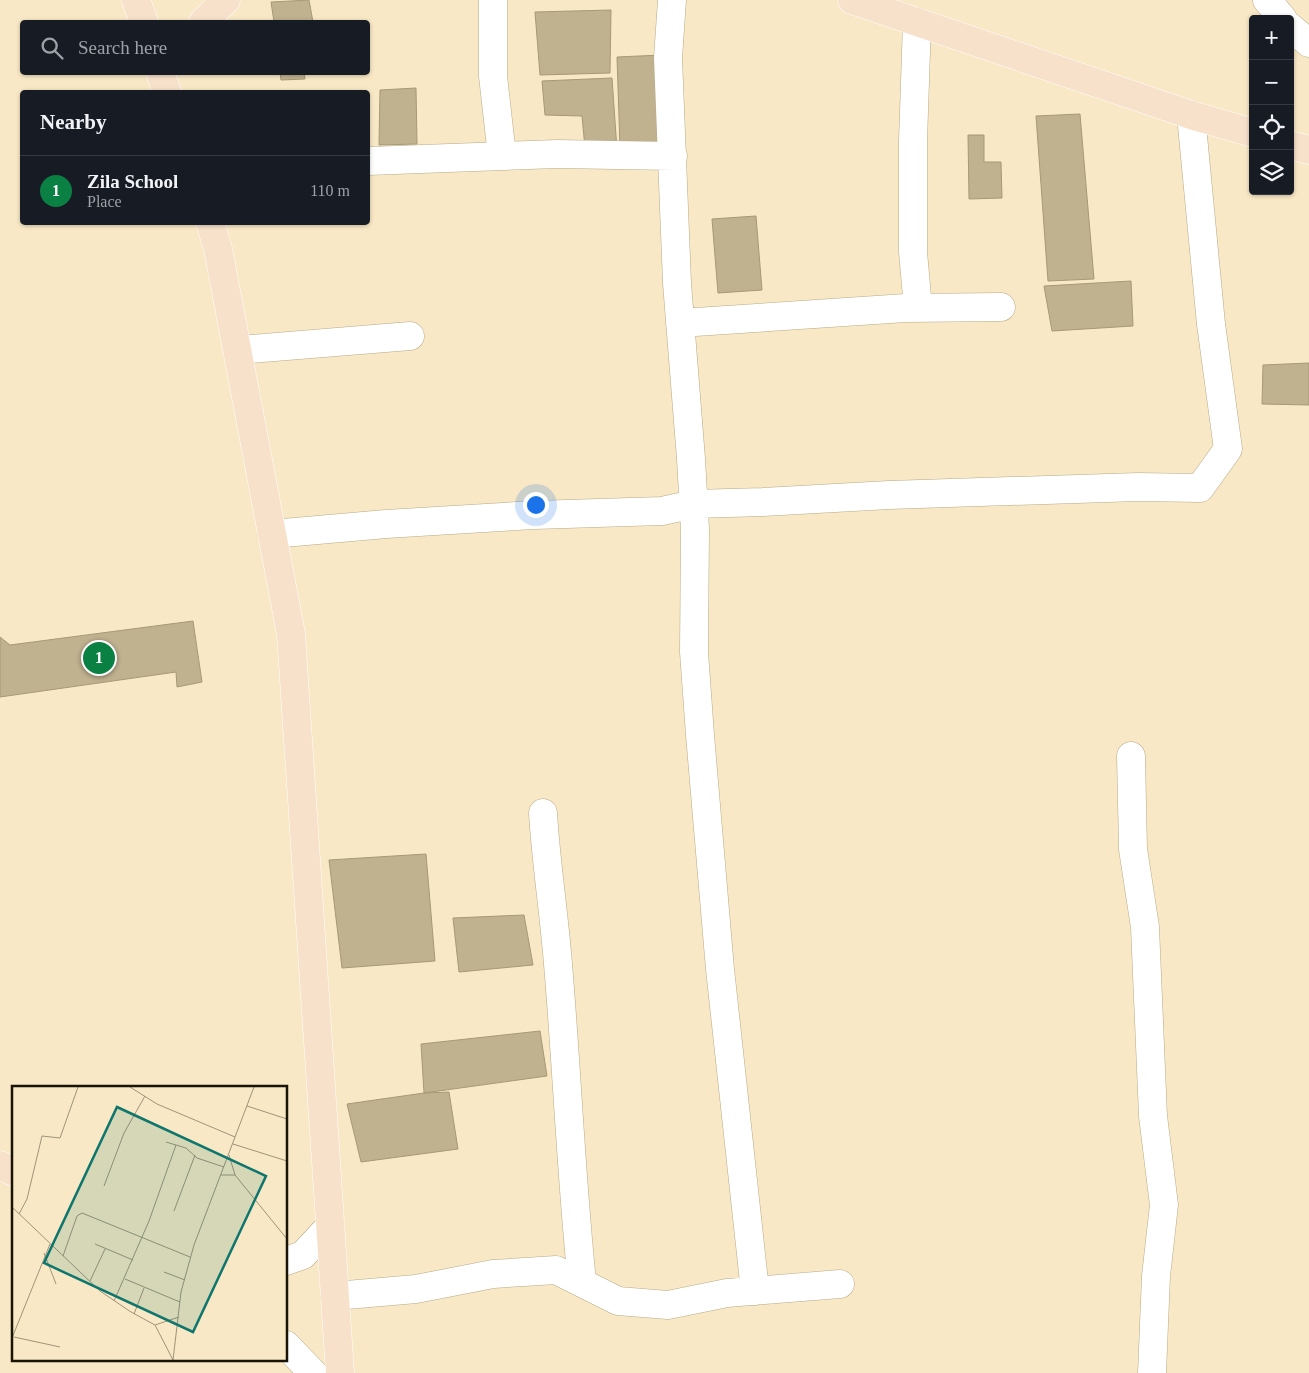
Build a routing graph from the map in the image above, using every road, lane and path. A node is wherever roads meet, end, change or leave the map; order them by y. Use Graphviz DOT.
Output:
graph roads {
  1 [pos="136,0"];
  2 [pos="226,0"];
  3 [pos="493,0"];
  4 [pos="672,0"];
  5 [pos="852,0"];
  6 [pos="1267,0"];
  7 [pos="1280,15"];
  8 [pos="143,20"];
  9 [pos="205,20"];
  10 [pos="917,22"];
  11 [pos="1294,30"];
  12 [pos="1309,43"];
  13 [pos="161,75"];
  14 [pos="166,90"];
  15 [pos="1191,115"];
  16 [pos="1249,132"];
  17 [pos="1294,146"];
  18 [pos="1309,150"];
  19 [pos="502,156"];
  20 [pos="673,156"];
  21 [pos="370,161"];
  22 [pos="211,225"];
  23 [pos="918,308"];
  24 [pos="1001,308"];
  25 [pos="680,323"];
  26 [pos="410,336"];
  27 [pos="238,350"];
  28 [pos="694,504"];
  29 [pos="272,534"];
  30 [pos="1131,756"];
  31 [pos="543,813"];
  32 [pos="0,1165"];
  33 [pos="12,1171"];
  34 [pos="330,1226"];
  35 [pos="288,1261"];
  36 [pos="582,1282"];
  37 [pos="840,1284"];
  38 [pos="755,1291"];
  39 [pos="335,1296"];
  40 [pos="288,1348"];
  41 [pos="313,1373"];
  42 [pos="340,1373"];
  43 [pos="1152,1373"];
  1 -- 8 [label="main road"];
  2 -- 9 [label="main road"];
  3 -- 19 [label="street"];
  4 -- 20 [label="street"];
  5 -- 10 [label="main road"];
  6 -- 7 [label="street"];
  10 -- 15 [label="main road"];
  10 -- 23 [label="street"];
  11 -- 12 [label="street"];
  13 -- 14 [label="main road"];
  15 -- 16 [label="main road"];
  15 -- 28 [label="street"];
  17 -- 18 [label="main road"];
  19 -- 20 [label="street"];
  19 -- 21 [label="street"];
  20 -- 25 [label="street"];
  22 -- 27 [label="main road"];
  23 -- 24 [label="street"];
  23 -- 25 [label="street"];
  25 -- 28 [label="street"];
  26 -- 27 [label="street"];
  27 -- 29 [label="main road"];
  28 -- 29 [label="street"];
  28 -- 38 [label="street"];
  29 -- 34 [label="main road"];
  30 -- 43 [label="street"];
  31 -- 36 [label="street"];
  32 -- 33 [label="main road"];
  34 -- 35 [label="street"];
  34 -- 39 [label="main road"];
  36 -- 38 [label="street"];
  36 -- 39 [label="street"];
  37 -- 38 [label="street"];
  39 -- 42 [label="main road"];
  40 -- 41 [label="street"];
}
